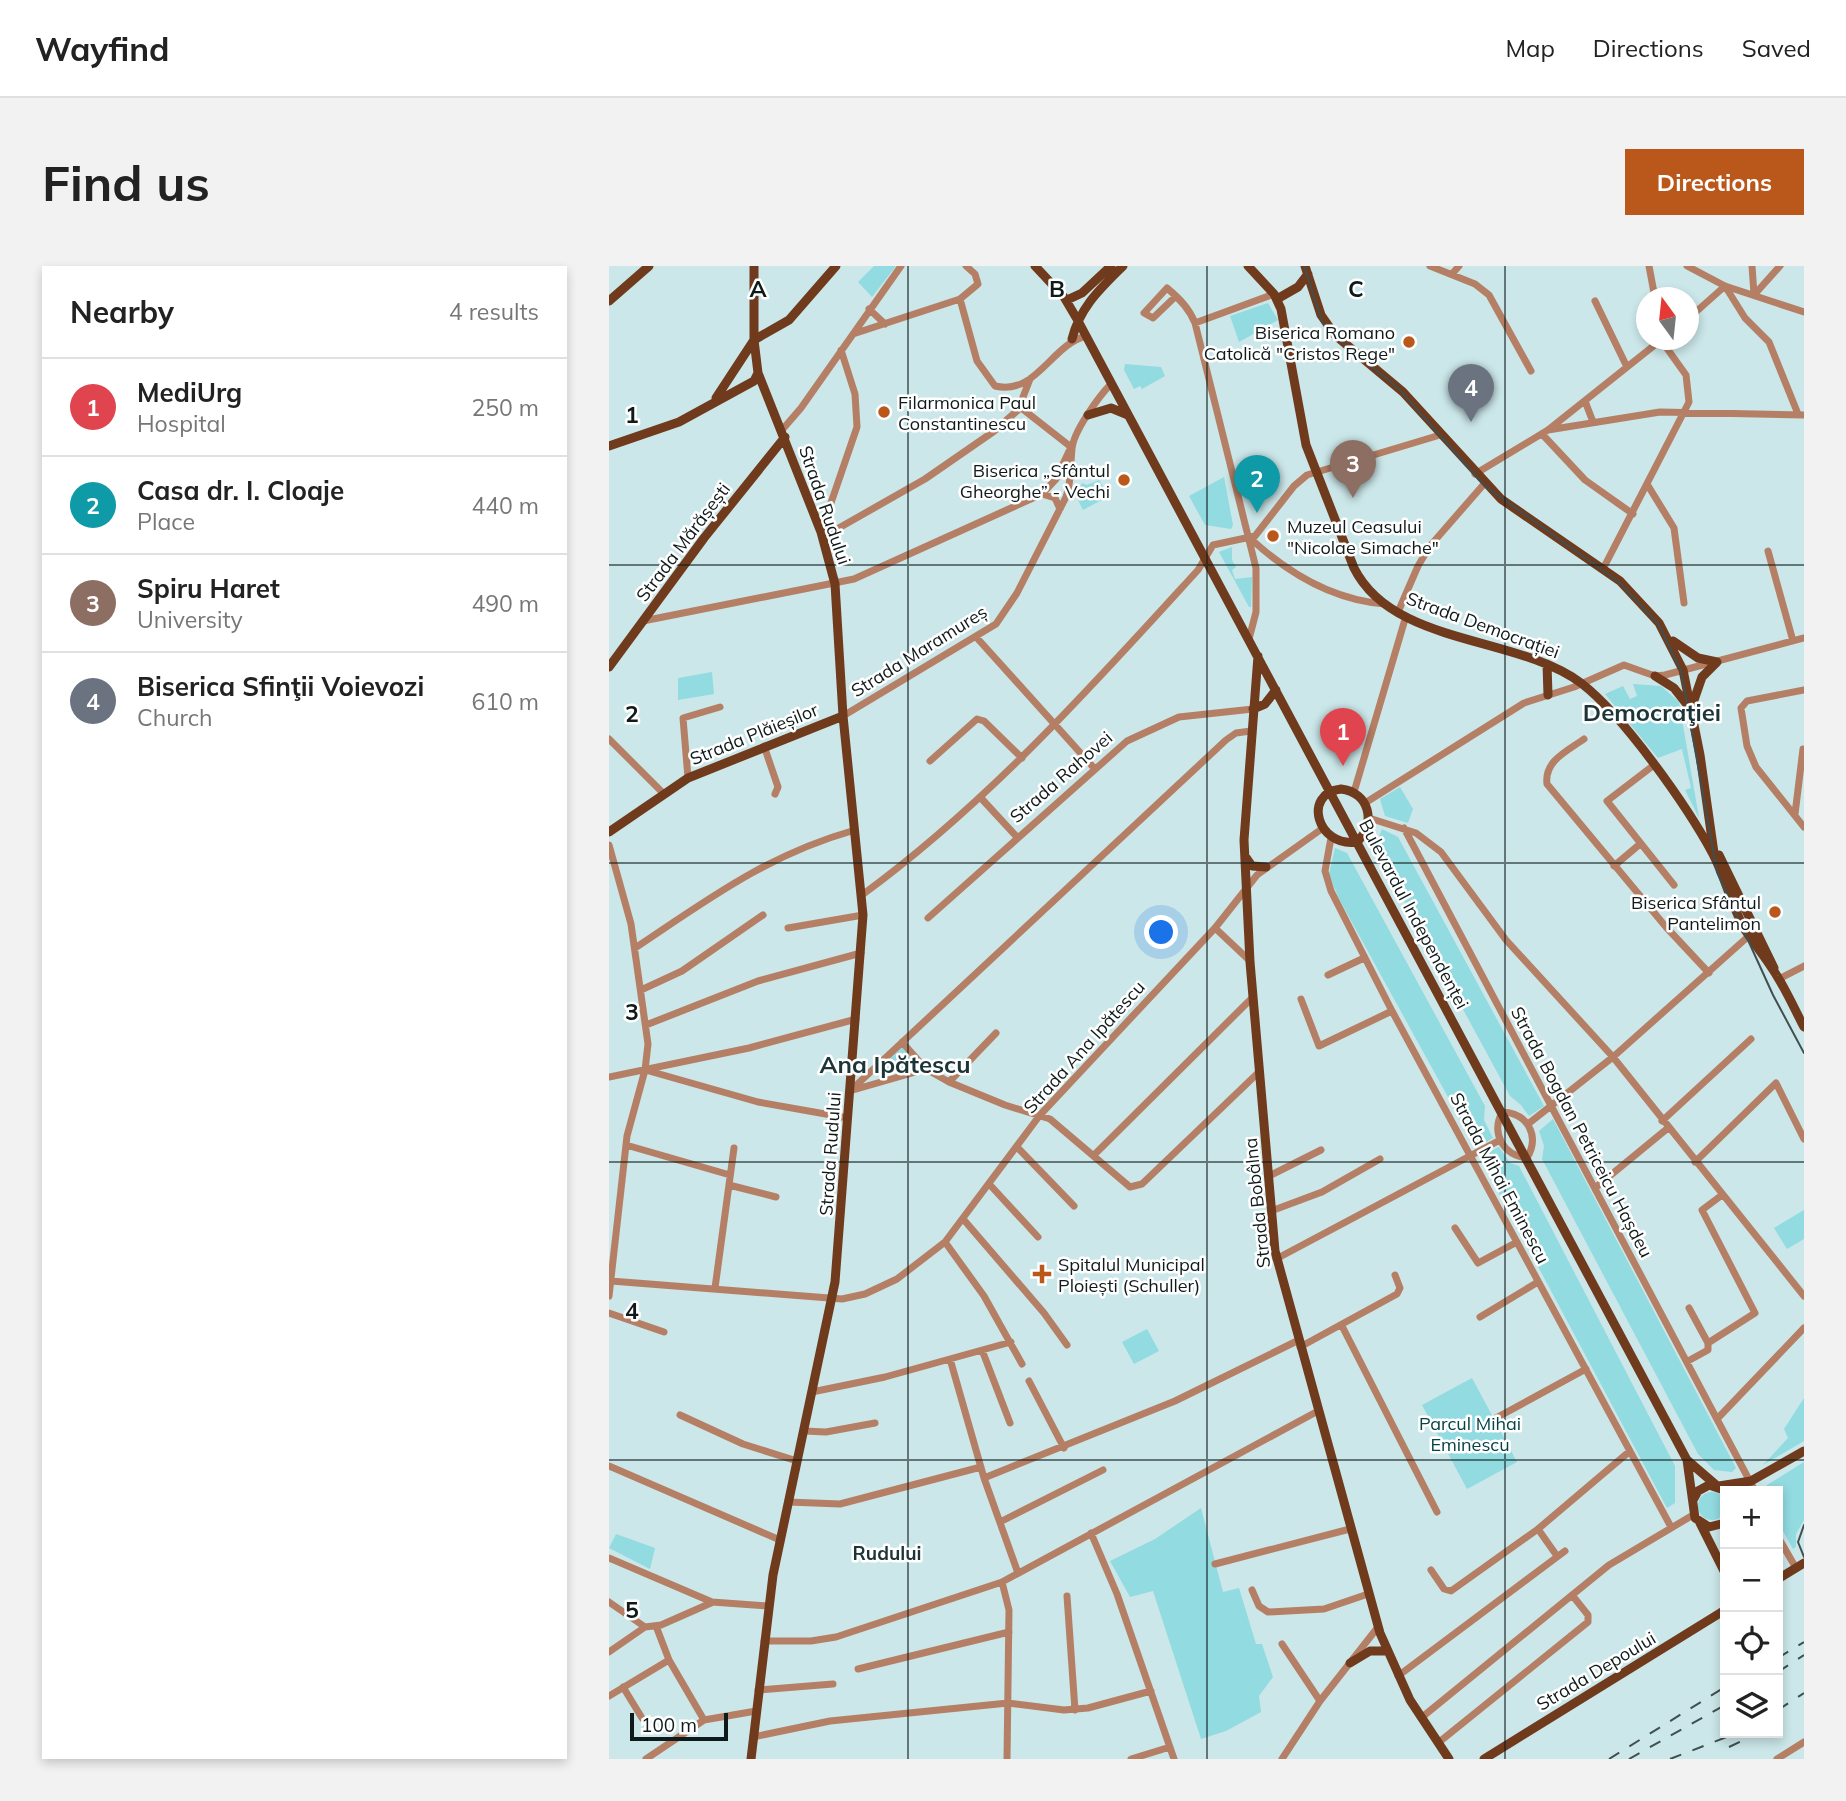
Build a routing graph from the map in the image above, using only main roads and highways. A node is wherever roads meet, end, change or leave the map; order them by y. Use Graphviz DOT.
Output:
graph roads {
  1 [pos="649,266"];
  2 [pos="754,266"];
  3 [pos="836,266"];
  4 [pos="1035,266"];
  5 [pos="1111,266"];
  6 [pos="1123,266"];
  7 [pos="1248,266"];
  8 [pos="1306,270"];
  9 [pos="1276,299"];
  10 [pos="609,300"];
  11 [pos="1067,300"];
  12 [pos="1077,319"];
  13 [pos="754,340"];
  14 [pos="1072,340"];
  15 [pos="736,368"];
  16 [pos="757,371"];
  17 [pos="748,383"];
  18 [pos="764,389"];
  19 [pos="713,402"];
  20 [pos="1088,415"];
  21 [pos="1128,415"];
  22 [pos="783,434"];
  23 [pos="609,446"];
  24 [pos="1668,637"];
  25 [pos="1258,656"];
  26 [pos="1547,664"];
  27 [pos="609,667"];
  28 [pos="1655,676"];
  29 [pos="1276,690"];
  30 [pos="1548,695"];
  31 [pos="1253,709"];
  32 [pos="1692,712"];
  33 [pos="843,716"];
  34 [pos="1329,791"];
  35 [pos="609,832"];
  36 [pos="1712,834"];
  37 [pos="1357,842"];
  38 [pos="1244,855"];
  39 [pos="1714,856"];
  40 [pos="1266,867"];
  41 [pos="1752,932"];
  42 [pos="1804,1027"];
  43 [pos="1804,1451"];
  44 [pos="1687,1460"];
  45 [pos="1700,1471"];
  46 [pos="1749,1483"];
  47 [pos="1720,1486"];
  48 [pos="1728,1486"];
  49 [pos="1720,1487"];
  50 [pos="1692,1501"];
  51 [pos="1700,1523"];
  52 [pos="1720,1524"];
  53 [pos="1720,1563"];
  54 [pos="1802,1566"];
  55 [pos="1783,1576"];
  56 [pos="1722,1612"];
  57 [pos="1387,1651"];
  58 [pos="1350,1663"];
  59 [pos="751,1759"];
  60 [pos="1449,1759"];
  61 [pos="1484,1759"];
  1 -- 10 [label="main road"];
  2 -- 13 [label="main road, Strada Rudului"];
  3 -- 13 [label="main road"];
  4 -- 11 [label="main road, Bulevardul Independenței"];
  5 -- 11 [label="main road"];
  6 -- 12 [label="main road"];
  7 -- 9 [label="main road"];
  8 -- 9 [label="main road"];
  8 -- 24 [label="main road"];
  9 -- 26 [label="main road, Strada Democrației"];
  11 -- 12 [label="main road, Bulevardul Independenței"];
  12 -- 14 [label="main road"];
  12 -- 21 [label="main road, Bulevardul Independenței"];
  13 -- 15 [label="main road"];
  13 -- 16 [label="main road, Strada Rudului"];
  15 -- 16 [label="main road"];
  15 -- 17 [label="main road"];
  15 -- 19 [label="main road"];
  16 -- 17 [label="main road"];
  16 -- 18 [label="main road, Strada Rudului"];
  17 -- 18 [label="main road"];
  17 -- 19 [label="main road"];
  18 -- 22 [label="main road, Strada Rudului"];
  19 -- 23 [label="main road"];
  20 -- 21 [label="main road"];
  21 -- 25 [label="main road, Bulevardul Independenței"];
  22 -- 27 [label="main road, Strada Mărășești"];
  22 -- 33 [label="main road, Strada Rudului"];
  24 -- 32 [label="main road"];
  24 -- 32 [label="main road"];
  25 -- 29 [label="main road, Bulevardul Independenței"];
  25 -- 31 [label="main road, Strada Bobâlna"];
  26 -- 30 [label="main road"];
  26 -- 39 [label="main road, Strada Democrației"];
  28 -- 32 [label="main road"];
  29 -- 31 [label="main road"];
  29 -- 34 [label="main road, Bulevardul Independenței"];
  31 -- 38 [label="main road, Strada Bobâlna"];
  32 -- 36 [label="main road"];
  33 -- 35 [label="main road, Strada Plăieșilor"];
  33 -- 59 [label="main road, Strada Rudului"];
  34 -- 37 [label="main road, Bulevardul Independenței"];
  34 -- 37 [label="main road"];
  34 -- 37 [label="main road"];
  36 -- 39 [label="main road"];
  36 -- 41 [label="main road, Strada Democrației"];
  37 -- 44 [label="main road, Bulevardul Independenței"];
  38 -- 40 [label="main road"];
  38 -- 57 [label="main road, Strada Bobâlna"];
  39 -- 41 [label="main road, Strada Democrației"];
  41 -- 42 [label="main road, Strada Democrației"];
  43 -- 46 [label="main road"];
  44 -- 45 [label="main road, Bulevardul Independenței"];
  44 -- 50 [label="main road, Bulevardul Independenței"];
  45 -- 46 [label="main road"];
  45 -- 47 [label="main road, Bulevardul Independenței"];
  46 -- 48 [label="main road"];
  49 -- 50 [label="main road"];
  50 -- 51 [label="main road, Bulevardul Independenței"];
  51 -- 52 [label="main road"];
  51 -- 53 [label="main road"];
  54 -- 55 [label="main road"];
  56 -- 61 [label="main road, Strada Depoului"];
  57 -- 58 [label="main road"];
  57 -- 60 [label="main road, Strada Bobâlna"];
}
